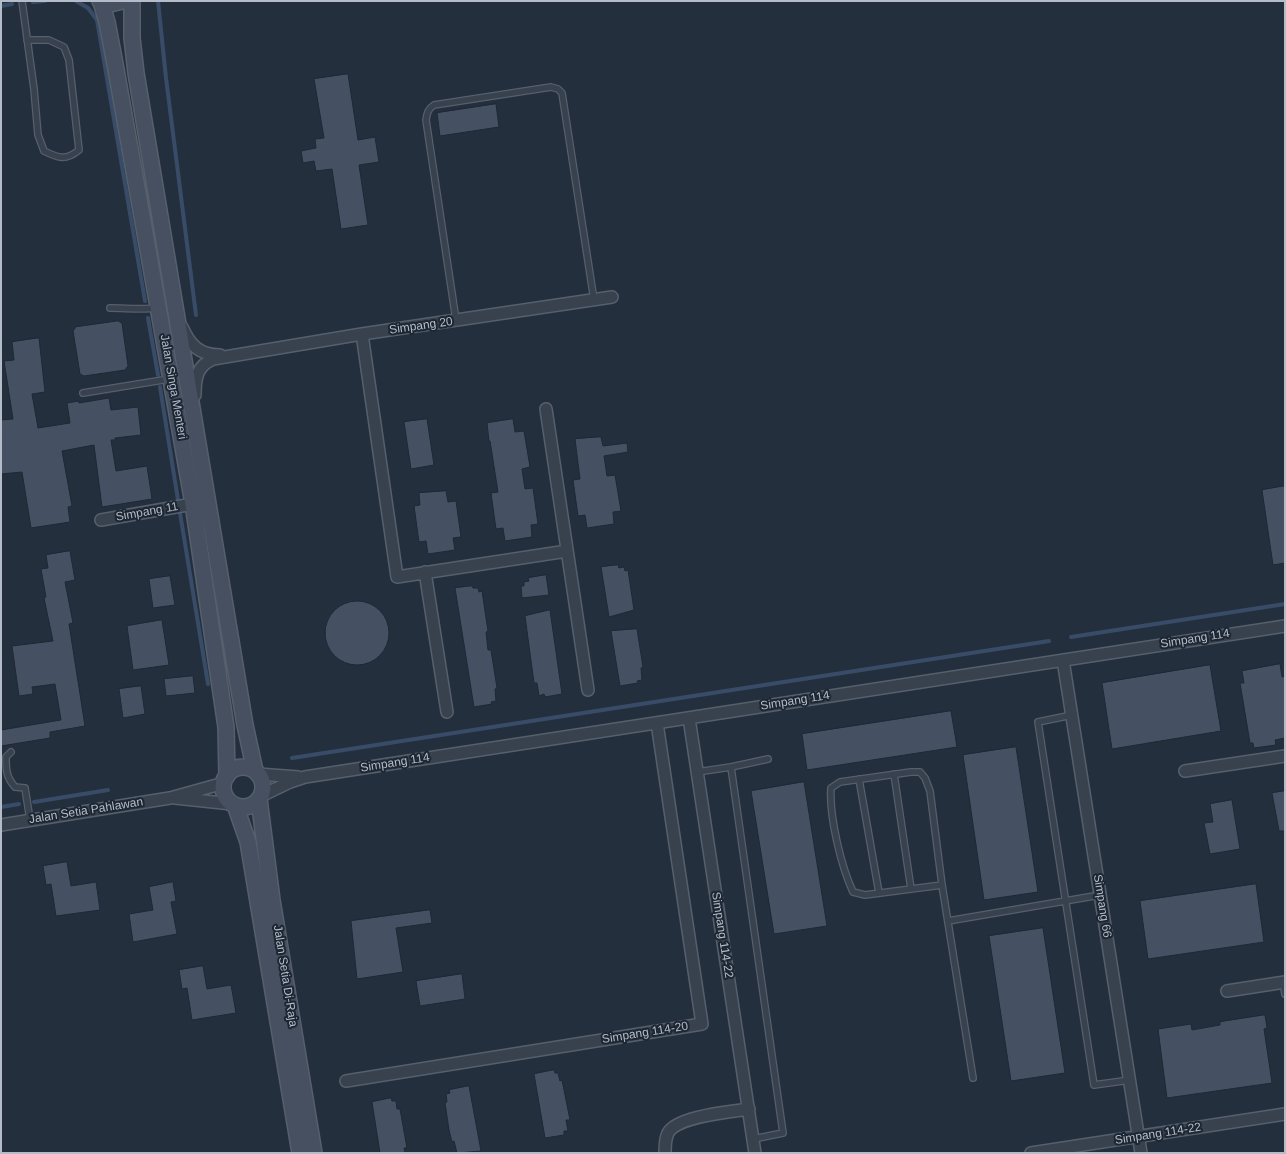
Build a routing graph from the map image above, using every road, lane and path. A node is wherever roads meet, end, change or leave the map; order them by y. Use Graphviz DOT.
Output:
graph roads {
  1 [pos="22,1"];
  2 [pos="122,1"];
  3 [pos="132,1"];
  4 [pos="100,2"];
  5 [pos="27,40"];
  6 [pos="612,297"];
  7 [pos="594,300"];
  8 [pos="159,307"];
  9 [pos="110,308"];
  10 [pos="176,313"];
  11 [pos="456,320"];
  12 [pos="362,334"];
  13 [pos="231,355"];
  14 [pos="171,379"];
  15 [pos="83,394"];
  16 [pos="546,408"];
  17 [pos="194,425"];
  18 [pos="193,504"];
  19 [pos="101,520"];
  20 [pos="567,550"];
  21 [pos="425,572"];
  22 [pos="1285,626"];
  23 [pos="1063,660"];
  24 [pos="588,690"];
  25 [pos="447,712"];
  26 [pos="1072,716"];
  27 [pos="689,718"];
  28 [pos="657,722"];
  29 [pos="11,752"];
  30 [pos="1285,756"];
  31 [pos="768,759"];
  32 [pos="731,767"];
  33 [pos="1185,771"];
  34 [pos="697,772"];
  35 [pos="257,773"];
  36 [pos="894,774"];
  37 [pos="305,777"];
  38 [pos="226,779"];
  39 [pos="859,779"];
  40 [pos="170,798"];
  41 [pos="260,798"];
  42 [pos="233,805"];
  43 [pos="30,820"];
  44 [pos="1,824"];
  45 [pos="942,885"];
  46 [pos="911,889"];
  47 [pos="879,893"];
  48 [pos="1100,895"];
  49 [pos="1066,902"];
  50 [pos="948,922"];
  51 [pos="1284,986"];
  52 [pos="1227,991"];
  53 [pos="973,1078"];
  54 [pos="1130,1080"];
  55 [pos="346,1081"];
  56 [pos="749,1109"];
  57 [pos="1285,1114"];
  58 [pos="1139,1136"];
  59 [pos="753,1138"];
  60 [pos="300,1153"];
  61 [pos="314,1153"];
  62 [pos="665,1153"];
  63 [pos="755,1153"];
  64 [pos="1031,1153"];
  65 [pos="1142,1153"];
  1 -- 5 [label="lane"];
  2 -- 4 [label="main road"];
  3 -- 10 [label="main road, Jalan Singa Menteri"];
  4 -- 8 [label="main road, Jalan Singa Menteri"];
  5 -- 5 [label="lane"];
  6 -- 7 [label="street, Simpang 20"];
  7 -- 11 [label="street, Simpang 20"];
  7 -- 11 [label="lane"];
  8 -- 9 [label="lane"];
  8 -- 14 [label="main road, Jalan Singa Menteri"];
  10 -- 13 [label="street"];
  10 -- 17 [label="main road, Jalan Singa Menteri"];
  11 -- 12 [label="street, Simpang 20"];
  12 -- 13 [label="street, Simpang 20"];
  12 -- 21 [label="street"];
  13 -- 17 [label="street"];
  14 -- 15 [label="lane"];
  14 -- 18 [label="main road, Jalan Singa Menteri"];
  16 -- 20 [label="street"];
  17 -- 35 [label="main road, Jalan Singa Menteri"];
  18 -- 19 [label="street, Simpang 11"];
  18 -- 38 [label="main road, Jalan Singa Menteri"];
  20 -- 21 [label="street"];
  20 -- 24 [label="street"];
  21 -- 25 [label="street"];
  22 -- 23 [label="street, Simpang 114"];
  23 -- 26 [label="street, Simpang 66"];
  23 -- 27 [label="street, Simpang 114"];
  26 -- 48 [label="street, Simpang 66"];
  26 -- 49 [label="lane"];
  27 -- 28 [label="street, Simpang 114"];
  27 -- 34 [label="street, Simpang 114-22"];
  28 -- 37 [label="street, Simpang 114"];
  28 -- 55 [label="street, Simpang 114-20"];
  29 -- 43 [label="lane"];
  30 -- 33 [label="street"];
  31 -- 32 [label="lane"];
  32 -- 34 [label="lane"];
  32 -- 59 [label="lane"];
  34 -- 56 [label="street, Simpang 114-22"];
  35 -- 37 [label="street, Simpang 114"];
  35 -- 38 [label="main road"];
  35 -- 41 [label="main road"];
  36 -- 39 [label="lane"];
  36 -- 45 [label="lane"];
  36 -- 46 [label="lane"];
  37 -- 41 [label="street, Simpang 114"];
  38 -- 40 [label="street, Jalan Setia Pahlawan"];
  38 -- 42 [label="main road"];
  39 -- 47 [label="lane"];
  39 -- 47 [label="lane"];
  40 -- 42 [label="street, Jalan Setia Pahlawan"];
  40 -- 43 [label="street, Jalan Setia Pahlawan"];
  41 -- 42 [label="main road"];
  41 -- 61 [label="main road, Jalan Setia Di-Raja"];
  42 -- 60 [label="main road, Jalan Setia Di-Raja"];
  43 -- 44 [label="street, Jalan Setia Pahlawan"];
  45 -- 46 [label="lane"];
  45 -- 50 [label="lane"];
  46 -- 47 [label="lane"];
  48 -- 49 [label="lane"];
  48 -- 54 [label="street, Simpang 66"];
  49 -- 50 [label="lane"];
  49 -- 54 [label="lane"];
  50 -- 53 [label="lane"];
  51 -- 52 [label="street"];
  54 -- 58 [label="street, Simpang 66"];
  56 -- 59 [label="street, Simpang 114-22"];
  56 -- 62 [label="street"];
  57 -- 58 [label="street, Simpang 114-22"];
  58 -- 64 [label="street, Simpang 114-22"];
  58 -- 65 [label="street, Simpang 66"];
  59 -- 63 [label="street, Simpang 114-22"];
}
